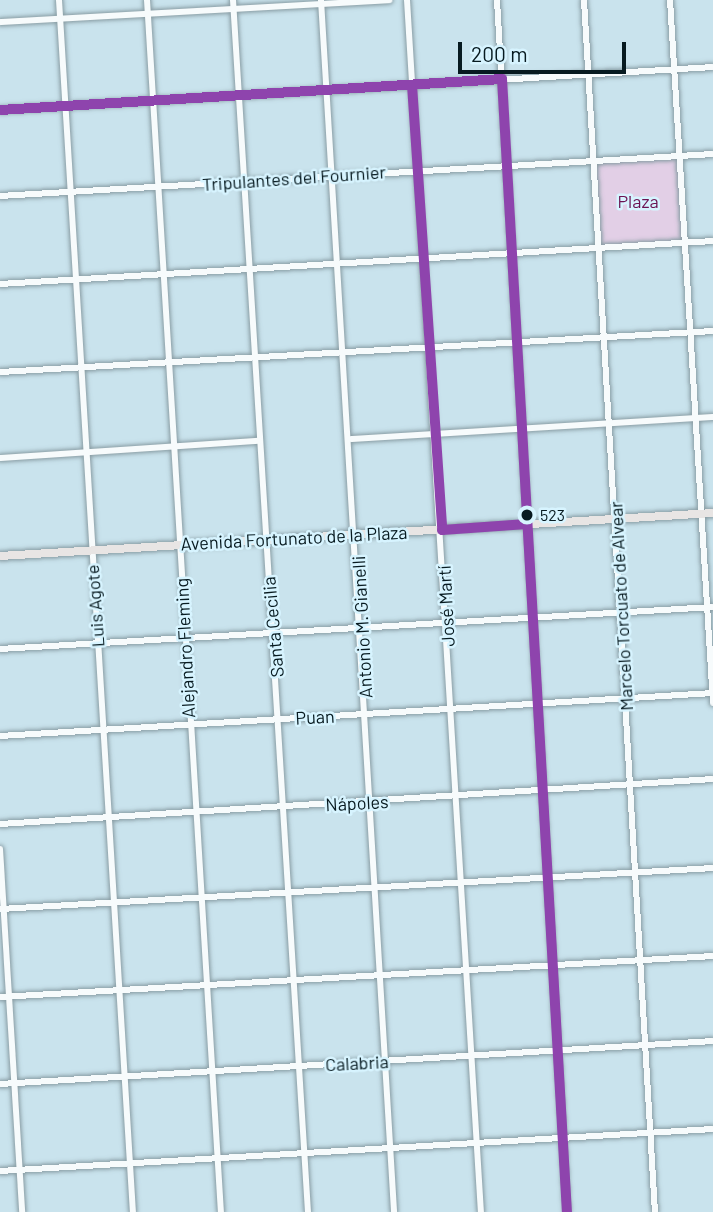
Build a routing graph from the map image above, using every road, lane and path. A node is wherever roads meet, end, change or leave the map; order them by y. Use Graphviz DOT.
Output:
graph roads {
  1 [pos="60,0"];
  2 [pos="147,0"];
  3 [pos="233,0"];
  4 [pos="389,0"];
  5 [pos="407,0"];
  6 [pos="497,0"];
  7 [pos="584,0"];
  8 [pos="670,0"];
  9 [pos="321,2"];
  10 [pos="233,9"];
  11 [pos="148,14"];
  12 [pos="60,17"];
  13 [pos="0,22"];
  14 [pos="713,67"];
  15 [pos="674,69"];
  16 [pos="588,74"];
  17 [pos="502,79"];
  18 [pos="412,85"];
  19 [pos="329,90"];
  20 [pos="238,95"];
  21 [pos="153,100"];
  22 [pos="66,106"];
  23 [pos="0,110"];
  24 [pos="713,154"];
  25 [pos="679,156"];
  26 [pos="593,160"];
  27 [pos="507,165"];
  28 [pos="418,169"];
  29 [pos="336,176"];
  30 [pos="244,182"];
  31 [pos="159,188"];
  32 [pos="71,193"];
  33 [pos="0,196"];
  34 [pos="713,241"];
  35 [pos="686,243"];
  36 [pos="596,248"];
  37 [pos="512,253"];
  38 [pos="424,258"];
  39 [pos="341,263"];
  40 [pos="249,269"];
  41 [pos="164,274"];
  42 [pos="76,279"];
  43 [pos="0,284"];
  44 [pos="713,331"];
  45 [pos="691,332"];
  46 [pos="603,337"];
  47 [pos="517,342"];
  48 [pos="430,348"];
  49 [pos="346,352"];
  50 [pos="254,358"];
  51 [pos="169,363"];
  52 [pos="81,366"];
  53 [pos="0,372"];
  54 [pos="713,417"];
  55 [pos="696,418"];
  56 [pos="609,423"];
  57 [pos="522,429"];
  58 [pos="435,434"];
  59 [pos="351,439"];
  60 [pos="259,442"];
  61 [pos="174,446"];
  62 [pos="86,454"];
  63 [pos="0,458"];
  64 [pos="713,513"];
  65 [pos="702,514"];
  66 [pos="616,519"];
  67 [pos="527,524"];
  68 [pos="442,530"];
  69 [pos="357,534"];
  70 [pos="265,540"];
  71 [pos="180,544"];
  72 [pos="92,551"];
  73 [pos="0,556"];
  74 [pos="710,607"];
  75 [pos="621,612"];
  76 [pos="533,618"];
  77 [pos="447,622"];
  78 [pos="362,628"];
  79 [pos="274,633"];
  80 [pos="183,638"];
  81 [pos="97,643"];
  82 [pos="0,649"];
  83 [pos="713,693"];
  84 [pos="626,698"];
  85 [pos="538,703"];
  86 [pos="713,703"];
  87 [pos="450,709"];
  88 [pos="367,713"];
  89 [pos="279,719"];
  90 [pos="189,724"];
  91 [pos="103,729"];
  92 [pos="0,736"];
  93 [pos="713,779"];
  94 [pos="631,784"];
  95 [pos="543,792"];
  96 [pos="456,797"];
  97 [pos="372,802"];
  98 [pos="284,807"];
  99 [pos="194,812"];
  100 [pos="108,817"];
  101 [pos="0,824"];
  102 [pos="0,849"];
  103 [pos="713,868"];
  104 [pos="636,872"];
  105 [pos="548,877"];
  106 [pos="461,882"];
  107 [pos="377,887"];
  108 [pos="289,892"];
  109 [pos="200,898"];
  110 [pos="114,903"];
  111 [pos="2,909"];
  112 [pos="713,956"];
  113 [pos="641,960"];
  114 [pos="553,965"];
  115 [pos="466,970"];
  116 [pos="382,975"];
  117 [pos="295,980"];
  118 [pos="205,985"];
  119 [pos="119,990"];
  120 [pos="9,997"];
  121 [pos="0,998"];
  122 [pos="713,1041"];
  123 [pos="646,1045"];
  124 [pos="558,1051"];
  125 [pos="471,1056"];
  126 [pos="386,1061"];
  127 [pos="300,1066"];
  128 [pos="211,1072"];
  129 [pos="124,1077"];
  130 [pos="0,1084"];
  131 [pos="14,1084"];
  132 [pos="713,1129"];
  133 [pos="650,1133"];
  134 [pos="563,1138"];
  135 [pos="477,1143"];
  136 [pos="391,1148"];
  137 [pos="305,1153"];
  138 [pos="216,1158"];
  139 [pos="130,1164"];
  140 [pos="20,1170"];
  141 [pos="0,1171"];
  142 [pos="22,1212"];
  143 [pos="133,1212"];
  144 [pos="221,1212"];
  145 [pos="308,1212"];
  146 [pos="394,1212"];
  147 [pos="481,1212"];
  148 [pos="567,1212"];
  149 [pos="655,1212"];
  1 -- 12 [label="street, Luis Agote"];
  2 -- 11 [label="street, Alejandro Fleming"];
  3 -- 10 [label="street, Santa Cecilia"];
  4 -- 9 [label="street"];
  5 -- 18 [label="street, José Martí"];
  6 -- 17 [label="street"];
  7 -- 16 [label="street, Marcelo Torcuato de Alvear"];
  8 -- 15 [label="street"];
  9 -- 10 [label="street"];
  9 -- 19 [label="street, Antonio M. Gianelli"];
  10 -- 11 [label="street"];
  10 -- 20 [label="street, Santa Cecilia"];
  11 -- 12 [label="street"];
  11 -- 21 [label="street, Alejandro Fleming"];
  12 -- 13 [label="street"];
  12 -- 22 [label="street, Luis Agote"];
  14 -- 15 [label="street"];
  15 -- 16 [label="street"];
  15 -- 25 [label="street"];
  16 -- 17 [label="street"];
  16 -- 26 [label="street, Marcelo Torcuato de Alvear"];
  17 -- 18 [label="street"];
  17 -- 27 [label="street"];
  18 -- 19 [label="street"];
  18 -- 28 [label="street, José Martí"];
  19 -- 20 [label="street"];
  19 -- 29 [label="street, Antonio M. Gianelli"];
  20 -- 21 [label="street"];
  20 -- 30 [label="street, Santa Cecilia"];
  21 -- 22 [label="street"];
  21 -- 31 [label="street, Alejandro Fleming"];
  22 -- 23 [label="street"];
  22 -- 32 [label="street, Luis Agote"];
  24 -- 25 [label="street, Tripulantes del Fournier"];
  25 -- 26 [label="street, Tripulantes del Fournier"];
  25 -- 35 [label="street"];
  26 -- 27 [label="street, Tripulantes del Fournier"];
  26 -- 36 [label="street, Marcelo Torcuato de Alvear"];
  27 -- 28 [label="street, Tripulantes del Fournier"];
  27 -- 37 [label="street"];
  28 -- 29 [label="street, Tripulantes del Fournier"];
  28 -- 38 [label="street, José Martí"];
  29 -- 30 [label="street, Tripulantes del Fournier"];
  29 -- 39 [label="street, Antonio M. Gianelli"];
  30 -- 31 [label="street, Tripulantes del Fournier"];
  30 -- 40 [label="street, Santa Cecilia"];
  31 -- 32 [label="street, Tripulantes del Fournier"];
  31 -- 41 [label="street, Alejandro Fleming"];
  32 -- 33 [label="street, Tripulantes del Fournier"];
  32 -- 42 [label="street, Luis Agote"];
  34 -- 35 [label="street"];
  35 -- 36 [label="street"];
  35 -- 45 [label="street"];
  36 -- 37 [label="street"];
  36 -- 46 [label="street, Marcelo Torcuato de Alvear"];
  37 -- 38 [label="street"];
  37 -- 47 [label="street"];
  38 -- 39 [label="street"];
  38 -- 48 [label="street, José Martí"];
  39 -- 40 [label="street"];
  39 -- 49 [label="street, Antonio M. Gianelli"];
  40 -- 41 [label="street"];
  40 -- 50 [label="street, Santa Cecilia"];
  41 -- 42 [label="street"];
  41 -- 51 [label="street, Alejandro Fleming"];
  42 -- 43 [label="street"];
  42 -- 52 [label="street, Luis Agote"];
  44 -- 45 [label="street"];
  45 -- 46 [label="street"];
  45 -- 55 [label="street"];
  46 -- 47 [label="street"];
  46 -- 56 [label="street, Marcelo Torcuato de Alvear"];
  47 -- 48 [label="street"];
  47 -- 57 [label="street"];
  48 -- 49 [label="street"];
  48 -- 58 [label="street, José Martí"];
  49 -- 50 [label="street"];
  49 -- 59 [label="street, Antonio M. Gianelli"];
  50 -- 51 [label="street"];
  50 -- 60 [label="street, Santa Cecilia"];
  51 -- 52 [label="street"];
  51 -- 61 [label="street, Alejandro Fleming"];
  52 -- 53 [label="street"];
  52 -- 62 [label="street, Luis Agote"];
  54 -- 55 [label="street"];
  55 -- 56 [label="street"];
  55 -- 65 [label="street"];
  56 -- 57 [label="street"];
  56 -- 66 [label="street, Marcelo Torcuato de Alvear"];
  57 -- 58 [label="street"];
  57 -- 67 [label="street"];
  58 -- 59 [label="street"];
  58 -- 68 [label="street, José Martí"];
  59 -- 69 [label="street, Antonio M. Gianelli"];
  60 -- 61 [label="street"];
  60 -- 70 [label="street, Santa Cecilia"];
  61 -- 62 [label="street"];
  61 -- 71 [label="street, Alejandro Fleming"];
  62 -- 63 [label="street"];
  62 -- 72 [label="street, Luis Agote"];
  64 -- 65 [label="main road, Avenida Fortunato de la Plaza"];
  65 -- 66 [label="main road, Avenida Fortunato de la Plaza"];
  65 -- 74 [label="street"];
  66 -- 67 [label="main road, Avenida Fortunato de la Plaza"];
  66 -- 75 [label="street, Marcelo Torcuato de Alvear"];
  67 -- 68 [label="main road, Avenida Fortunato de la Plaza"];
  67 -- 76 [label="street"];
  68 -- 69 [label="main road, Avenida Fortunato de la Plaza"];
  68 -- 77 [label="street, José Martí"];
  69 -- 70 [label="main road, Avenida Fortunato de la Plaza"];
  69 -- 78 [label="street, Antonio M. Gianelli"];
  70 -- 71 [label="main road, Avenida Fortunato de la Plaza"];
  70 -- 79 [label="street, Santa Cecilia"];
  71 -- 72 [label="main road, Avenida Fortunato de la Plaza"];
  71 -- 80 [label="street, Alejandro Fleming"];
  72 -- 73 [label="main road, Avenida Fortunato de la Plaza"];
  72 -- 81 [label="street, Luis Agote"];
  74 -- 75 [label="street"];
  74 -- 83 [label="street"];
  75 -- 76 [label="street"];
  75 -- 84 [label="street, Marcelo Torcuato de Alvear"];
  76 -- 77 [label="street"];
  76 -- 85 [label="street"];
  77 -- 78 [label="street"];
  77 -- 87 [label="street, José Martí"];
  78 -- 79 [label="street"];
  78 -- 88 [label="street, Antonio M. Gianelli"];
  79 -- 80 [label="street"];
  79 -- 89 [label="street, Santa Cecilia"];
  80 -- 81 [label="street"];
  80 -- 90 [label="street, Alejandro Fleming"];
  81 -- 82 [label="street"];
  81 -- 91 [label="street, Luis Agote"];
  83 -- 84 [label="street, Puan"];
  83 -- 86 [label="street"];
  84 -- 85 [label="street, Puan"];
  84 -- 94 [label="street, Marcelo Torcuato de Alvear"];
  85 -- 87 [label="street, Puan"];
  85 -- 95 [label="street"];
  87 -- 88 [label="street, Puan"];
  87 -- 96 [label="street, José Martí"];
  88 -- 89 [label="street, Puan"];
  88 -- 97 [label="street, Antonio M. Gianelli"];
  89 -- 90 [label="street, Puan"];
  89 -- 98 [label="street, Santa Cecilia"];
  90 -- 91 [label="street, Puan"];
  90 -- 99 [label="street, Alejandro Fleming"];
  91 -- 92 [label="street, Puan"];
  91 -- 100 [label="street, Luis Agote"];
  93 -- 94 [label="street, Nápoles"];
  94 -- 95 [label="street, Nápoles"];
  94 -- 104 [label="street, Marcelo Torcuato de Alvear"];
  95 -- 96 [label="street, Nápoles"];
  95 -- 105 [label="street"];
  96 -- 97 [label="street, Nápoles"];
  96 -- 106 [label="street, José Martí"];
  97 -- 98 [label="street, Nápoles"];
  97 -- 107 [label="street, Antonio M. Gianelli"];
  98 -- 99 [label="street, Nápoles"];
  98 -- 108 [label="street, Santa Cecilia"];
  99 -- 100 [label="street, Nápoles"];
  99 -- 109 [label="street, Alejandro Fleming"];
  100 -- 101 [label="street, Nápoles"];
  100 -- 110 [label="street, Luis Agote"];
  102 -- 111 [label="street"];
  103 -- 104 [label="street"];
  104 -- 105 [label="street"];
  104 -- 113 [label="street, Marcelo Torcuato de Alvear"];
  105 -- 106 [label="street"];
  105 -- 114 [label="street"];
  106 -- 107 [label="street"];
  106 -- 115 [label="street, José Martí"];
  107 -- 108 [label="street"];
  107 -- 116 [label="street, Antonio M. Gianelli"];
  108 -- 109 [label="street"];
  108 -- 117 [label="street, Santa Cecilia"];
  109 -- 110 [label="street"];
  109 -- 118 [label="street, Alejandro Fleming"];
  110 -- 111 [label="street"];
  110 -- 119 [label="street, Luis Agote"];
  111 -- 120 [label="street"];
  112 -- 113 [label="street"];
  113 -- 114 [label="street"];
  113 -- 123 [label="street, Marcelo Torcuato de Alvear"];
  114 -- 115 [label="street"];
  114 -- 124 [label="street"];
  115 -- 116 [label="street"];
  115 -- 125 [label="street, José Martí"];
  116 -- 117 [label="street"];
  116 -- 126 [label="street, Antonio M. Gianelli"];
  117 -- 118 [label="street"];
  117 -- 127 [label="street, Santa Cecilia"];
  118 -- 119 [label="street"];
  118 -- 128 [label="street, Alejandro Fleming"];
  119 -- 120 [label="street"];
  119 -- 129 [label="street, Luis Agote"];
  120 -- 121 [label="street"];
  120 -- 131 [label="street"];
  122 -- 123 [label="street, Calabria"];
  123 -- 124 [label="street, Calabria"];
  123 -- 133 [label="street, Marcelo Torcuato de Alvear"];
  124 -- 125 [label="street, Calabria"];
  124 -- 134 [label="street"];
  125 -- 126 [label="street, Calabria"];
  125 -- 135 [label="street, José Martí"];
  126 -- 127 [label="street, Calabria"];
  126 -- 136 [label="street, Antonio M. Gianelli"];
  127 -- 128 [label="street, Calabria"];
  127 -- 137 [label="street, Santa Cecilia"];
  128 -- 129 [label="street, Calabria"];
  128 -- 138 [label="street, Alejandro Fleming"];
  129 -- 131 [label="street, Calabria"];
  129 -- 139 [label="street, Luis Agote"];
  130 -- 131 [label="street, Calabria"];
  131 -- 140 [label="street"];
  132 -- 133 [label="street"];
  133 -- 134 [label="street"];
  133 -- 149 [label="street, Marcelo Torcuato de Alvear"];
  134 -- 135 [label="street"];
  134 -- 148 [label="street"];
  135 -- 136 [label="street"];
  135 -- 147 [label="street, José Martí"];
  136 -- 137 [label="street"];
  136 -- 146 [label="street, Antonio M. Gianelli"];
  137 -- 138 [label="street"];
  137 -- 145 [label="street, Santa Cecilia"];
  138 -- 139 [label="street"];
  138 -- 144 [label="street, Alejandro Fleming"];
  139 -- 140 [label="street"];
  139 -- 143 [label="street, Luis Agote"];
  140 -- 141 [label="street"];
  140 -- 142 [label="street"];
}
